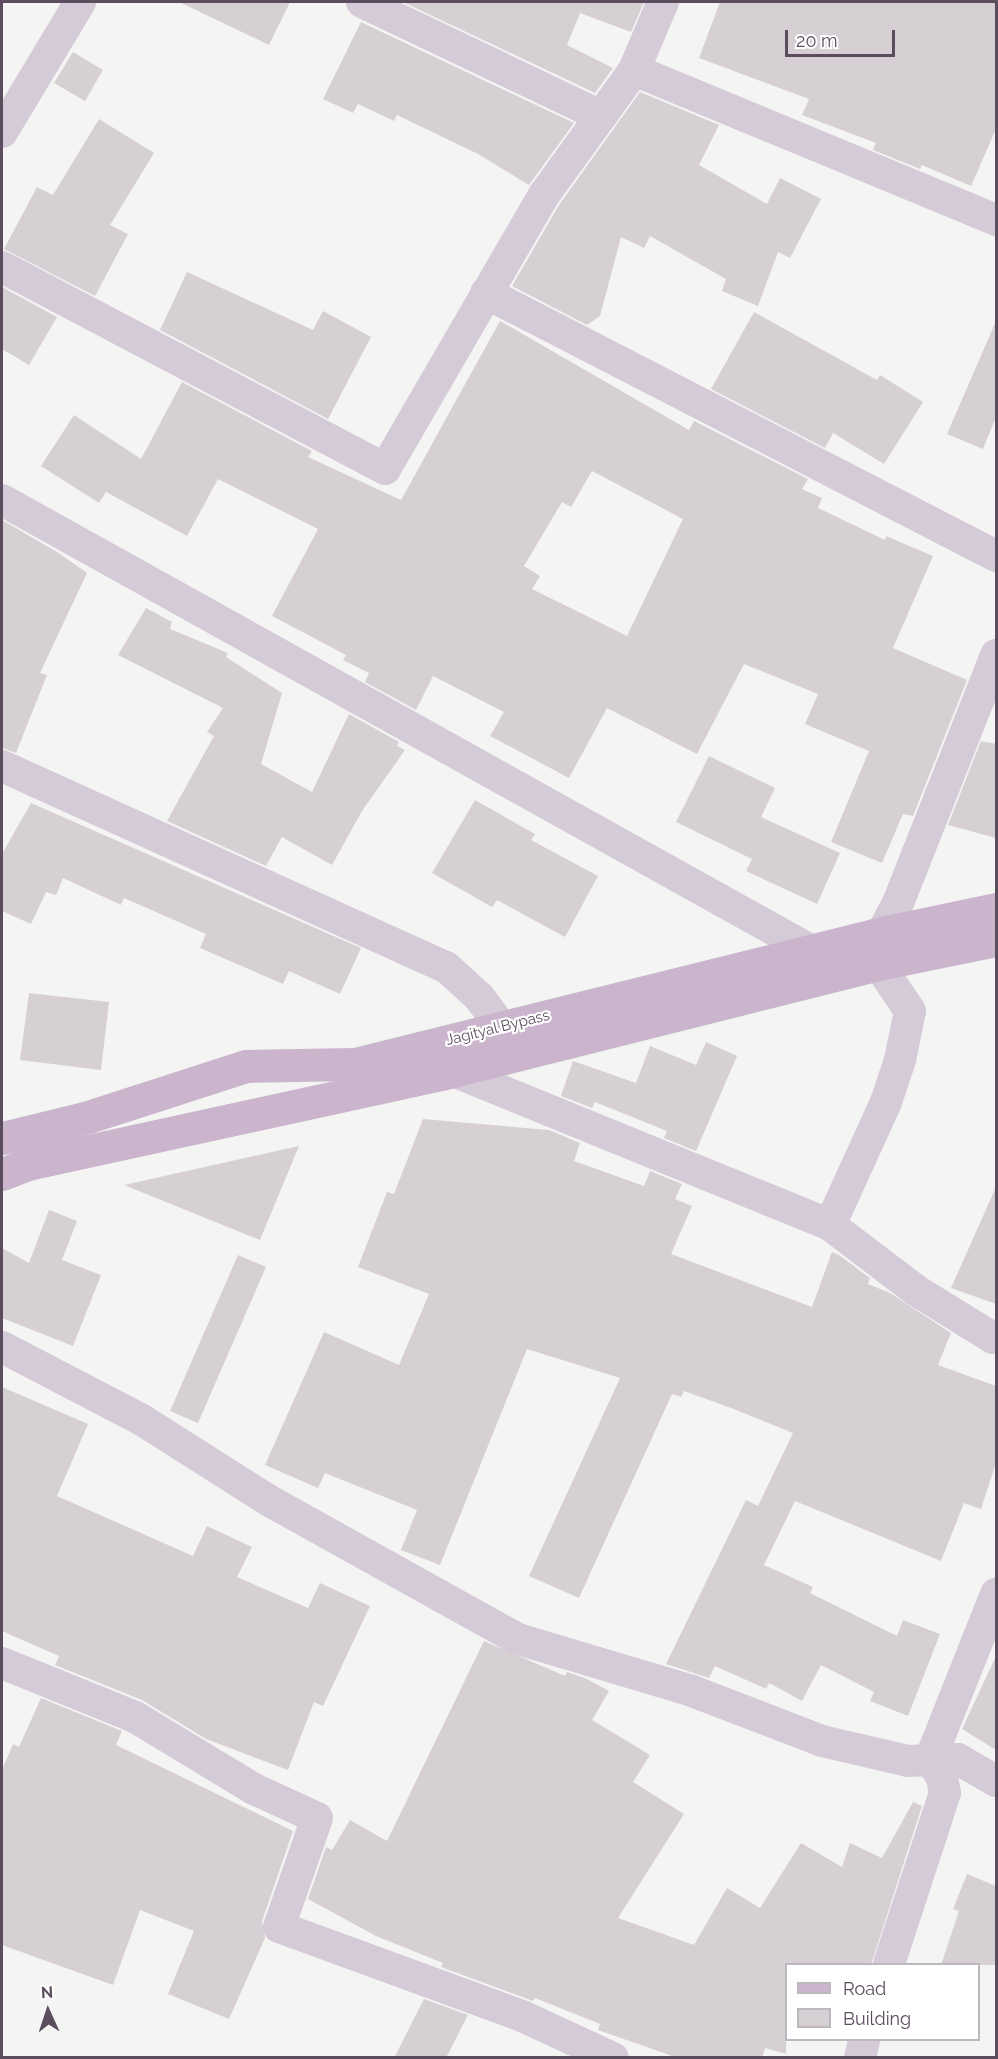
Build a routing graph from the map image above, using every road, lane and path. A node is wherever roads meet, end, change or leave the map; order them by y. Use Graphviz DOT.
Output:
graph roads {
  1 [pos="80,2"];
  2 [pos="362,2"];
  3 [pos="663,2"];
  4 [pos="634,70"];
  5 [pos="601,116"];
  6 [pos="2,132"];
  7 [pos="996,220"];
  8 [pos="2,267"];
  9 [pos="486,293"];
  10 [pos="2,500"];
  11 [pos="996,556"];
  12 [pos="996,655"];
  13 [pos="2,767"];
  14 [pos="996,909"];
  15 [pos="996,940"];
  16 [pos="880,949"];
  17 [pos="812,951"];
  18 [pos="502,1027"];
  19 [pos="453,1071"];
  20 [pos="2,1138"];
  21 [pos="2,1174"];
  22 [pos="830,1225"];
  23 [pos="996,1336"];
  24 [pos="2,1347"];
  25 [pos="996,1594"];
  26 [pos="2,1663"];
  27 [pos="930,1760"];
  28 [pos="996,1781"];
  29 [pos="890,1963"];
  30 [pos="864,2041"];
  31 [pos="613,2058"];
  32 [pos="860,2058"];
  1 -- 6 [label="street"];
  2 -- 5 [label="street"];
  3 -- 4 [label="street"];
  4 -- 5 [label="street"];
  4 -- 7 [label="street"];
  5 -- 9 [label="street"];
  8 -- 9 [label="street"];
  9 -- 11 [label="street"];
  10 -- 17 [label="street"];
  12 -- 16 [label="street"];
  13 -- 18 [label="street"];
  14 -- 16 [label="main road, Jagityal Bypass"];
  15 -- 16 [label="main road, Jagityal Bypass"];
  16 -- 17 [label="main road, Jagityal Bypass"];
  16 -- 19 [label="main road, Jagityal Bypass"];
  16 -- 22 [label="street"];
  17 -- 18 [label="main road, Jagityal Bypass"];
  18 -- 20 [label="main road, Jagityal Bypass"];
  19 -- 21 [label="main road, Jagityal Bypass"];
  19 -- 22 [label="street"];
  22 -- 23 [label="street"];
  24 -- 27 [label="street"];
  25 -- 27 [label="street"];
  26 -- 31 [label="street"];
  27 -- 28 [label="street"];
  27 -- 29 [label="street"];
  30 -- 32 [label="street"];
}
